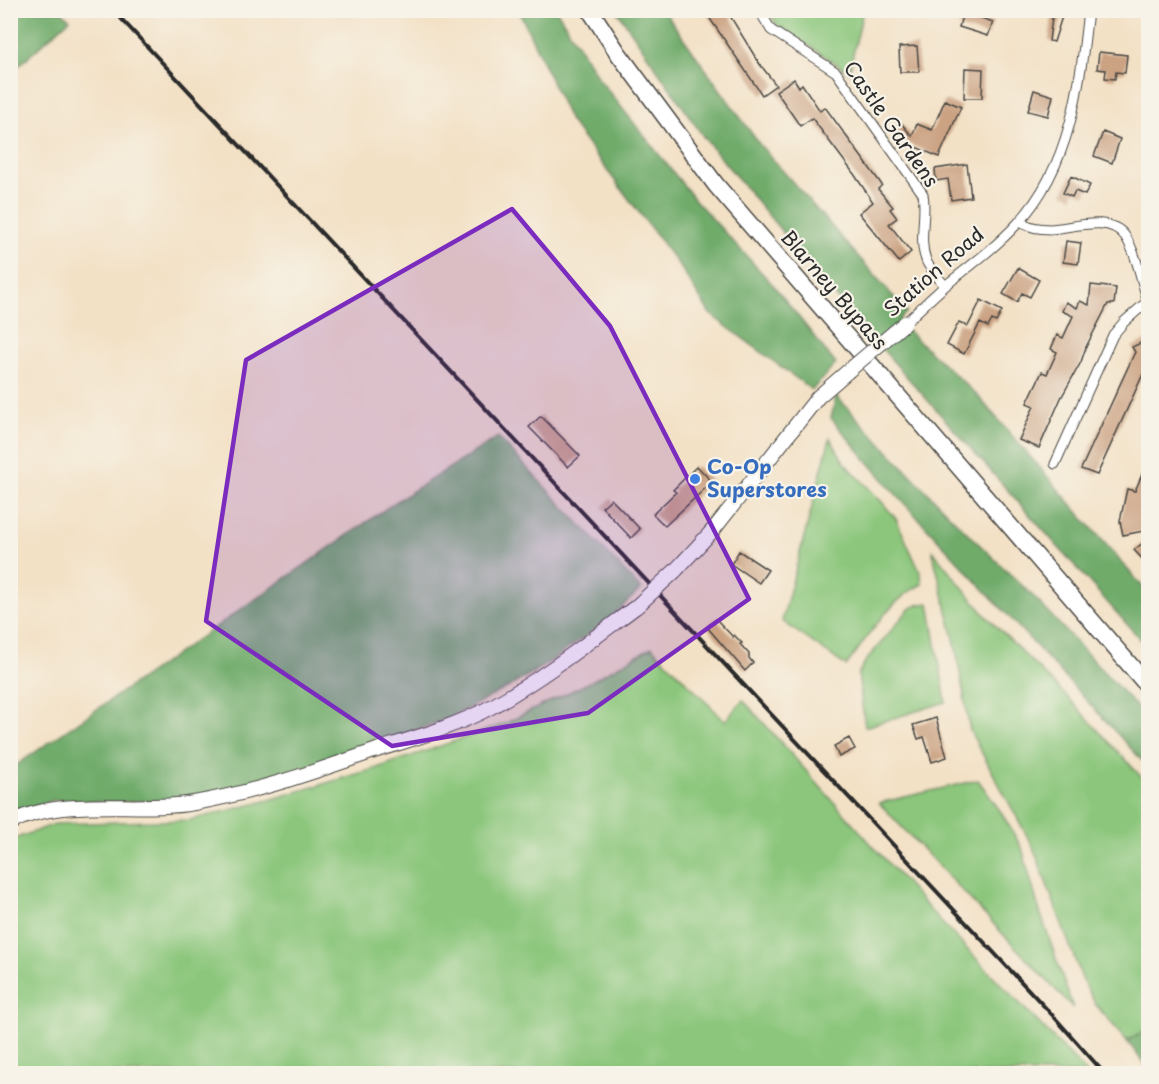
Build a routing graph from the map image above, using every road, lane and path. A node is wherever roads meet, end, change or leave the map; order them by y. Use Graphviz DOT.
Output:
graph roads {
  1 [pos="590,10"];
  2 [pos="759,10"];
  3 [pos="1088,10"];
  4 [pos="1019,222"];
  5 [pos="945,286"];
  6 [pos="1148,301"];
  7 [pos="905,323"];
  8 [pos="1055,464"];
  9 [pos="1149,686"];
  10 [pos="10,823"];
  1 -- 9 [label="highway, Blarney Bypass"];
  2 -- 5 [label="street, Castle Gardens"];
  3 -- 4 [label="street, Station Road"];
  4 -- 5 [label="street, Station Road"];
  4 -- 6 [label="street"];
  5 -- 7 [label="street, Station Road"];
  6 -- 8 [label="street"];
  7 -- 10 [label="street, Station Road, bridge"];
}
